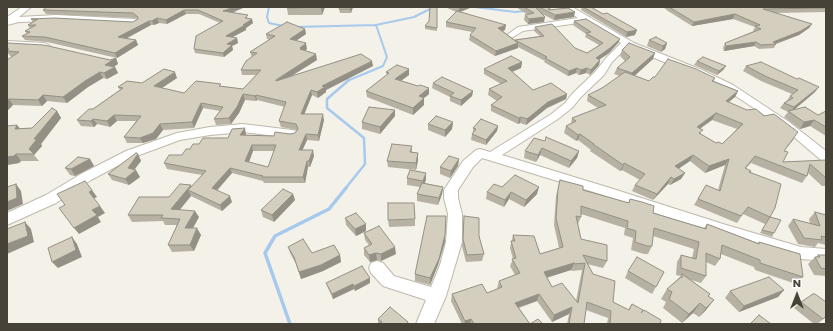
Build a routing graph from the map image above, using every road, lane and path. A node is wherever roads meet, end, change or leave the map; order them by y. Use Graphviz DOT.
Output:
graph roads {
  1 [pos="27,7"];
  2 [pos="566,7"];
  3 [pos="586,19"];
  4 [pos="7,22"];
  5 [pos="135,22"];
  6 [pos="508,37"];
  7 [pos="626,42"];
  8 [pos="7,44"];
  9 [pos="54,48"];
  10 [pos="292,134"];
  11 [pos="492,156"];
  12 [pos="826,157"];
  13 [pos="7,219"];
  14 [pos="826,255"];
  15 [pos="377,268"];
  16 [pos="437,296"];
  17 [pos="425,324"];
  1 -- 4 [label="street"];
  2 -- 3 [label="street"];
  3 -- 6 [label="street"];
  3 -- 7 [label="street"];
  4 -- 5 [label="street"];
  7 -- 11 [label="street"];
  7 -- 12 [label="street"];
  8 -- 9 [label="street"];
  10 -- 13 [label="street"];
  11 -- 14 [label="street"];
  11 -- 16 [label="street"];
  15 -- 16 [label="street"];
  16 -- 17 [label="street"];
}
